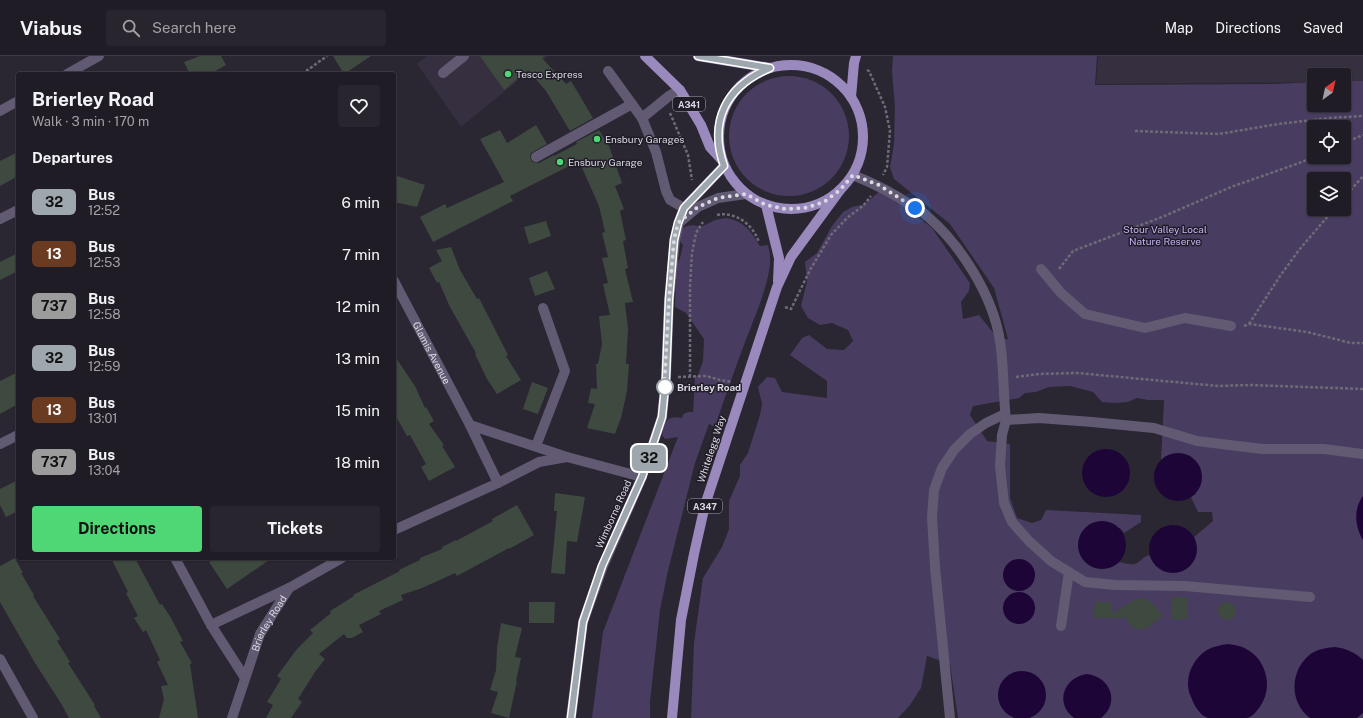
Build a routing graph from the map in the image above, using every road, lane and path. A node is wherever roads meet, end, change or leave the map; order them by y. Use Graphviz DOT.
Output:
graph roads {
  1 [pos="99,56"];
  2 [pos="327,56"];
  3 [pos="464,56"];
  4 [pos="645,56"];
  5 [pos="698,56"];
  6 [pos="793,56"];
  7 [pos="856,56"];
  8 [pos="782,65"];
  9 [pos="770,68"];
  10 [pos="608,71"];
  11 [pos="71,72"];
  12 [pos="305,72"];
  13 [pos="443,73"];
  14 [pos="680,90"];
  15 [pos="851,97"];
  16 [pos="665,100"];
  17 [pos="16,102"];
  18 [pos="632,104"];
  19 [pos="0,111"];
  20 [pos="1363,116"];
  21 [pos="642,118"];
  22 [pos="1135,131"];
  23 [pos="1363,135"];
  24 [pos="1351,140"];
  25 [pos="536,157"];
  26 [pos="1307,160"];
  27 [pos="723,163"];
  28 [pos="853,175"];
  29 [pos="1363,176"];
  30 [pos="840,190"];
  31 [pos="1351,190"];
  32 [pos="746,194"];
  33 [pos="696,195"];
  34 [pos="766,205"];
  35 [pos="702,206"];
  36 [pos="684,208"];
  37 [pos="16,211"];
  38 [pos="709,216"];
  39 [pos="1328,216"];
  40 [pos="0,219"];
  41 [pos="678,223"];
  42 [pos="760,243"];
  43 [pos="1041,270"];
  44 [pos="1050,280"];
  45 [pos="396,285"];
  46 [pos="777,288"];
  47 [pos="543,308"];
  48 [pos="1231,326"];
  49 [pos="1363,343"];
  50 [pos="735,375"];
  51 [pos="666,377"];
  52 [pos="690,377"];
  53 [pos="1015,377"];
  54 [pos="1363,389"];
  55 [pos="1006,417"];
  56 [pos="470,425"];
  57 [pos="16,436"];
  58 [pos="0,444"];
  59 [pos="536,446"];
  60 [pos="1363,454"];
  61 [pos="567,457"];
  62 [pos="642,477"];
  63 [pos="498,483"];
  64 [pos="396,529"];
  65 [pos="175,560"];
  66 [pos="338,560"];
  67 [pos="1069,572"];
  68 [pos="289,588"];
  69 [pos="1310,596"];
  70 [pos="211,625"];
  71 [pos="1061,626"];
  72 [pos="0,659"];
  73 [pos="245,678"];
  74 [pos="33,718"];
  75 [pos="232,718"];
  76 [pos="571,718"];
  77 [pos="672,718"];
  78 [pos="950,718"];
  1 -- 11 [label="street"];
  2 -- 12 [label="path"];
  3 -- 13 [label="street"];
  4 -- 14 [label="main road, A341"];
  5 -- 9 [label="main road"];
  6 -- 8 [label="main road"];
  7 -- 15 [label="main road"];
  8 -- 9 [label="main road"];
  8 -- 15 [label="main road"];
  9 -- 27 [label="main road"];
  10 -- 18 [label="street"];
  14 -- 16 [label="street"];
  14 -- 27 [label="main road, A341"];
  15 -- 28 [label="main road"];
  16 -- 21 [label="street"];
  16 -- 33 [label="path"];
  17 -- 19 [label="street"];
  18 -- 21 [label="street"];
  18 -- 25 [label="street"];
  20 -- 22 [label="path"];
  21 -- 36 [label="street"];
  23 -- 24 [label="path"];
  26 -- 44 [label="path"];
  27 -- 32 [label="main road"];
  27 -- 33 [label="street, Wimborne Road"];
  28 -- 30 [label="main road"];
  28 -- 55 [label="street"];
  29 -- 31 [label="path"];
  30 -- 34 [label="main road"];
  30 -- 46 [label="main road, Whitelegg Way / A347"];
  32 -- 34 [label="main road"];
  32 -- 35 [label="street"];
  33 -- 36 [label="street, Wimborne Road"];
  34 -- 46 [label="main road, Whitelegg Way / A347"];
  35 -- 38 [label="path"];
  35 -- 41 [label="street"];
  36 -- 41 [label="street, Wimborne Road"];
  37 -- 40 [label="street"];
  38 -- 42 [label="path"];
  38 -- 52 [label="path"];
  39 -- 49 [label="path"];
  41 -- 51 [label="street, Wimborne Road"];
  43 -- 44 [label="street"];
  44 -- 48 [label="street"];
  45 -- 56 [label="street, Glamis Avenue"];
  46 -- 77 [label="main road, Whitelegg Way / A347"];
  47 -- 59 [label="street"];
  50 -- 52 [label="path"];
  51 -- 52 [label="path"];
  51 -- 62 [label="street, Wimborne Road"];
  53 -- 54 [label="path"];
  55 -- 60 [label="street"];
  55 -- 67 [label="street"];
  55 -- 78 [label="street"];
  56 -- 59 [label="street"];
  56 -- 63 [label="street, Glamis Avenue"];
  57 -- 58 [label="street"];
  59 -- 61 [label="street"];
  61 -- 62 [label="street"];
  61 -- 63 [label="street"];
  62 -- 76 [label="street, Wimborne Road"];
  63 -- 64 [label="street"];
  65 -- 70 [label="street"];
  66 -- 68 [label="street, Brierley Road"];
  67 -- 69 [label="street"];
  67 -- 71 [label="street"];
  68 -- 70 [label="street"];
  68 -- 73 [label="street, Brierley Road"];
  70 -- 73 [label="street"];
  72 -- 74 [label="street"];
  73 -- 75 [label="street, Brierley Road"];
}
